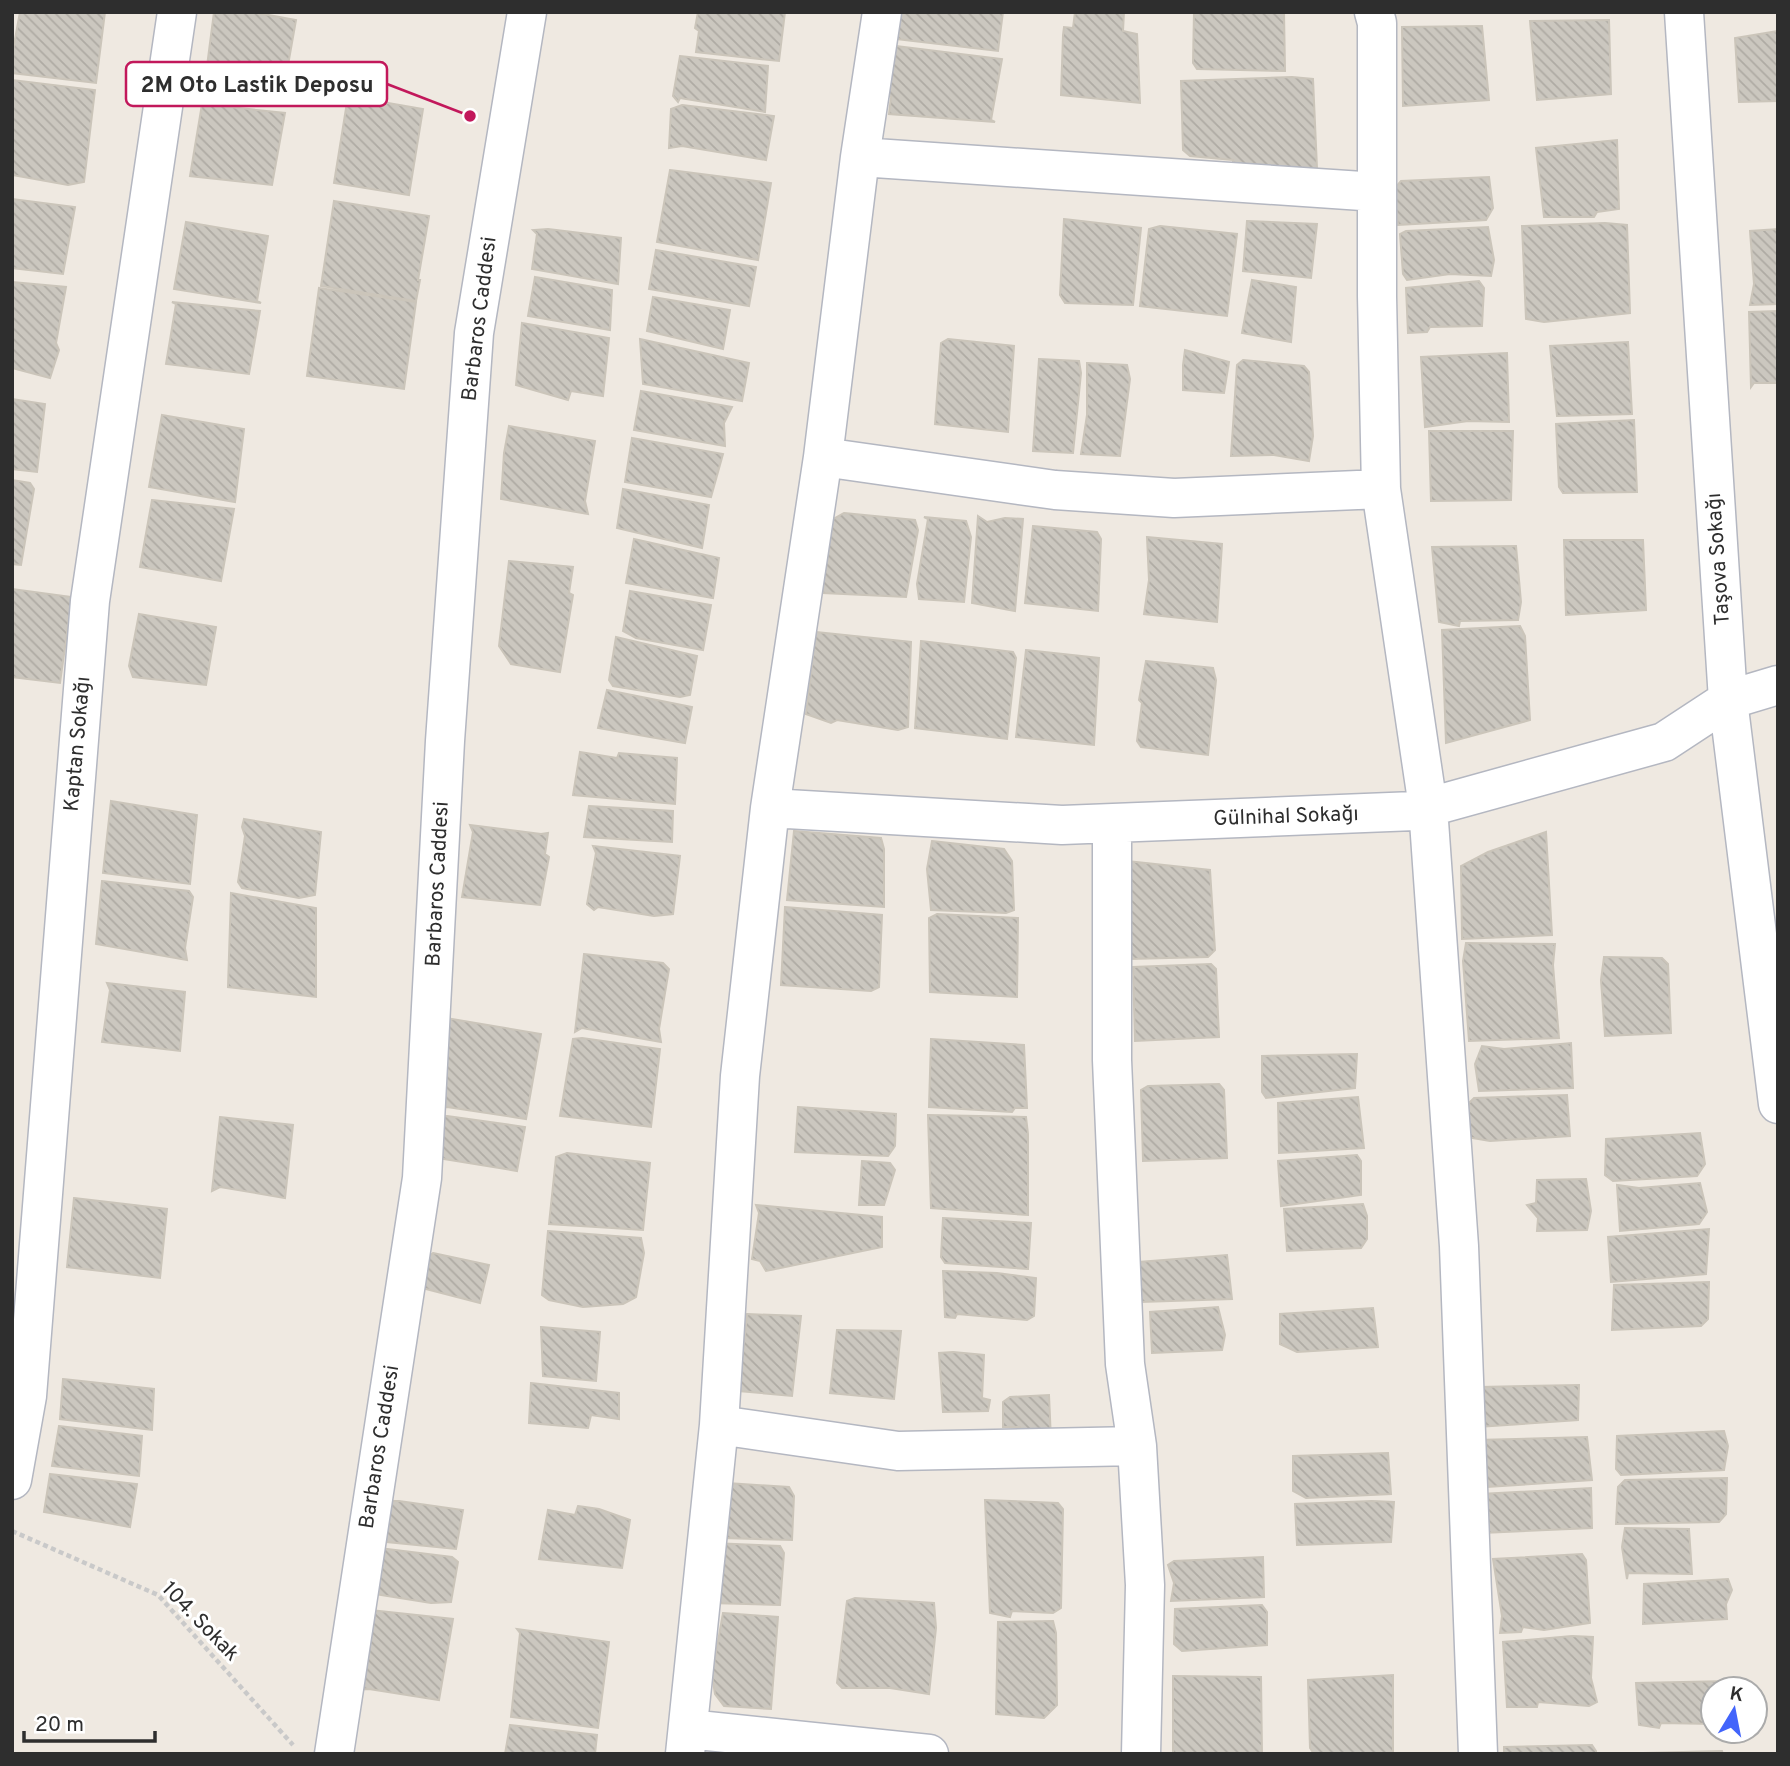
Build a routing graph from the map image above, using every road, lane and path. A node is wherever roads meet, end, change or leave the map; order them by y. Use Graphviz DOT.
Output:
graph roads {
  1 [pos="177,12"];
  2 [pos="527,12"];
  3 [pos="882,12"];
  4 [pos="1374,12"];
  5 [pos="1684,12"];
  6 [pos="860,157"];
  7 [pos="1377,192"];
  8 [pos="823,457"];
  9 [pos="1381,489"];
  10 [pos="1778,685"];
  11 [pos="1728,700"];
  12 [pos="1428,807"];
  13 [pos="770,808"];
  14 [pos="1112,824"];
  15 [pos="1778,1104"];
  16 [pos="20,1383"];
  17 [pos="719,1425"];
  18 [pos="1137,1446"];
  19 [pos="12,1480"];
  20 [pos="12,1531"];
  21 [pos="686,1741"];
  22 [pos="301,1754"];
  23 [pos="334,1754"];
  24 [pos="929,1754"];
  25 [pos="1141,1754"];
  26 [pos="1478,1754"];
  1 -- 16 [label="street, Kaptan Sokağı"];
  2 -- 23 [label="street, Barbaros Caddesi"];
  3 -- 6 [label="street"];
  4 -- 7 [label="street"];
  5 -- 11 [label="street, Taşova Sokağı"];
  6 -- 7 [label="street"];
  6 -- 8 [label="street"];
  7 -- 9 [label="street"];
  8 -- 9 [label="street"];
  8 -- 13 [label="street"];
  9 -- 12 [label="street"];
  10 -- 11 [label="street, Gülnihal Sokağı"];
  11 -- 12 [label="street, Gülnihal Sokağı"];
  11 -- 15 [label="street, Taşova Sokağı"];
  12 -- 14 [label="street, Gülnihal Sokağı"];
  12 -- 26 [label="street"];
  13 -- 14 [label="street, Gülnihal Sokağı"];
  13 -- 17 [label="street"];
  14 -- 18 [label="street"];
  16 -- 19 [label="street, Kaptan Sokağı"];
  17 -- 18 [label="street"];
  17 -- 21 [label="street"];
  18 -- 25 [label="street"];
  20 -- 22 [label="path, 104. Sokak"];
  21 -- 24 [label="street"];
}
